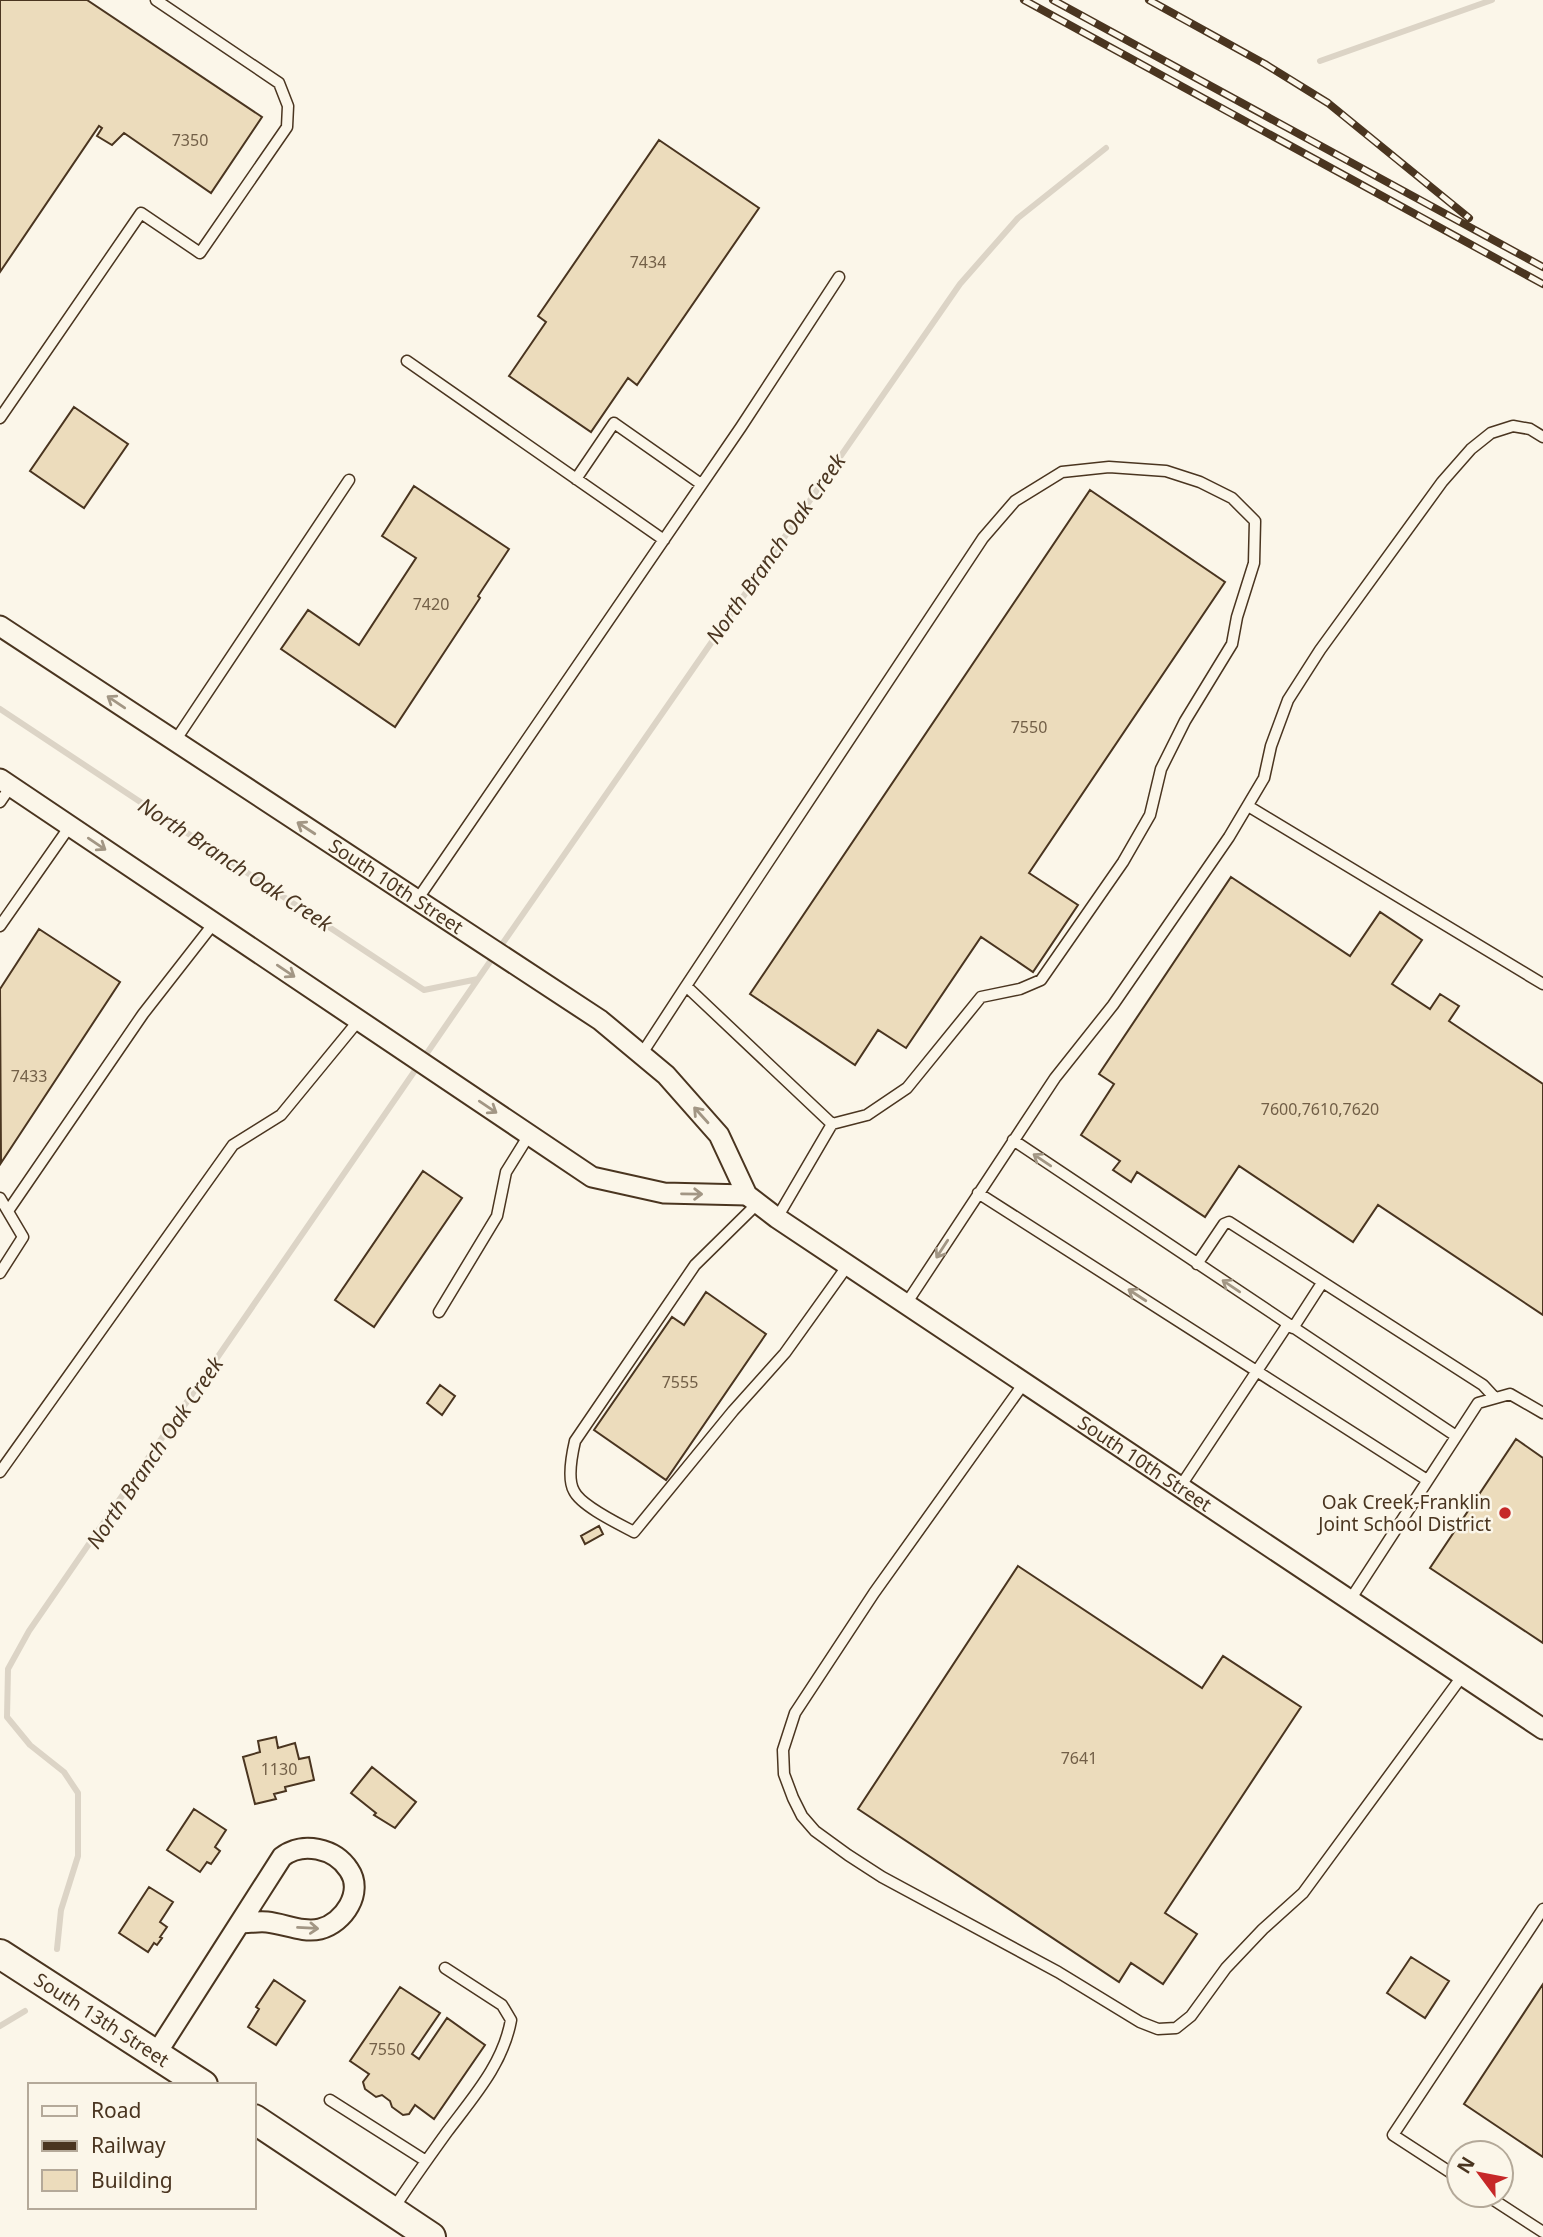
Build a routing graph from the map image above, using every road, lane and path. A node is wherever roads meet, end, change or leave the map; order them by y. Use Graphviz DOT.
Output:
graph roads {
  1 [pos="156,0"];
  2 [pos="839,277"];
  3 [pos="407,361"];
  4 [pos="0,418"];
  5 [pos="1543,437"];
  6 [pos="576,479"];
  7 [pos="349,480"];
  8 [pos="701,484"];
  9 [pos="664,540"];
  10 [pos="0,625"];
  11 [pos="175,741"];
  12 [pos="4,789"];
  13 [pos="1248,806"];
  14 [pos="70,826"];
  15 [pos="417,900"];
  16 [pos="214,923"];
  17 [pos="0,926"];
  18 [pos="1543,984"];
  19 [pos="686,986"];
  20 [pos="359,1020"];
  21 [pos="641,1055"];
  22 [pos="832,1124"];
  23 [pos="528,1135"];
  24 [pos="1013,1140"];
  25 [pos="978,1193"];
  26 [pos="0,1198"];
  27 [pos="752,1199"];
  28 [pos="8,1211"];
  29 [pos="778,1218"];
  30 [pos="1197,1264"];
  31 [pos="848,1265"];
  32 [pos="0,1273"];
  33 [pos="1322,1283"];
  34 [pos="906,1304"];
  35 [pos="439,1312"];
  36 [pos="1291,1326"];
  37 [pos="1257,1371"];
  38 [pos="1024,1383"];
  39 [pos="1495,1398"];
  40 [pos="1543,1413"];
  41 [pos="1456,1436"];
  42 [pos="0,1472"];
  43 [pos="1427,1480"];
  44 [pos="1180,1487"];
  45 [pos="1349,1600"];
  46 [pos="1463,1675"];
  47 [pos="1543,1729"];
  48 [pos="1543,1909"];
  49 [pos="240,1923"];
  50 [pos="0,1954"];
  51 [pos="445,1968"];
  52 [pos="156,2054"];
  53 [pos="199,2083"];
  54 [pos="330,2100"];
  55 [pos="256,2120"];
  56 [pos="426,2161"];
  57 [pos="1445,2169"];
  58 [pos="1508,2209"];
  59 [pos="392,2211"];
  60 [pos="1543,2232"];
  61 [pos="430,2237"];
  1 -- 4 [label="lane"];
  2 -- 8 [label="lane"];
  3 -- 6 [label="lane"];
  5 -- 13 [label="lane"];
  6 -- 8 [label="lane"];
  6 -- 9 [label="lane"];
  7 -- 11 [label="lane"];
  8 -- 9 [label="lane"];
  9 -- 15 [label="lane"];
  11 -- 10 [label="street, South 10th Street, one-way"];
  15 -- 11 [label="street, South 10th Street, one-way"];
  12 -- 14 [label="street"];
  13 -- 18 [label="lane"];
  13 -- 24 [label="lane"];
  14 -- 16 [label="street, one-way"];
  14 -- 17 [label="lane"];
  15 -- 21 [label="street, South 10th Street"];
  16 -- 20 [label="street, one-way"];
  16 -- 28 [label="lane"];
  19 -- 21 [label="lane"];
  19 -- 22 [label="lane"];
  19 -- 22 [label="lane"];
  20 -- 23 [label="street, one-way"];
  20 -- 42 [label="lane"];
  27 -- 21 [label="street, South 10th Street, one-way"];
  22 -- 29 [label="lane"];
  23 -- 27 [label="street, one-way"];
  23 -- 35 [label="lane"];
  24 -- 25 [label="lane"];
  30 -- 24 [label="lane, one-way"];
  25 -- 34 [label="lane, one-way"];
  37 -- 25 [label="lane, one-way"];
  26 -- 28 [label="lane"];
  27 -- 29 [label="street, South 10th Street"];
  27 -- 31 [label="lane"];
  28 -- 32 [label="lane"];
  29 -- 31 [label="street, South 10th Street"];
  30 -- 33 [label="lane"];
  36 -- 30 [label="lane, one-way"];
  31 -- 34 [label="street, South 10th Street"];
  33 -- 36 [label="lane"];
  33 -- 39 [label="lane"];
  34 -- 38 [label="street, South 10th Street"];
  36 -- 37 [label="lane"];
  36 -- 41 [label="lane"];
  37 -- 43 [label="lane"];
  37 -- 44 [label="lane"];
  38 -- 44 [label="street, South 10th Street"];
  38 -- 46 [label="lane"];
  39 -- 40 [label="lane"];
  39 -- 41 [label="lane"];
  41 -- 43 [label="lane"];
  43 -- 45 [label="lane"];
  44 -- 45 [label="street, South 10th Street"];
  45 -- 46 [label="street, South 10th Street"];
  46 -- 47 [label="street, South 10th Street"];
  48 -- 57 [label="lane"];
  49 -- 49 [label="street, one-way"];
  49 -- 52 [label="street"];
  50 -- 52 [label="street, South 13th Street"];
  51 -- 56 [label="lane"];
  52 -- 53 [label="street, South 13th Street"];
  54 -- 56 [label="lane"];
  55 -- 59 [label="street"];
  56 -- 59 [label="lane"];
  58 -- 60 [label="lane"];
  59 -- 61 [label="street"];
}
